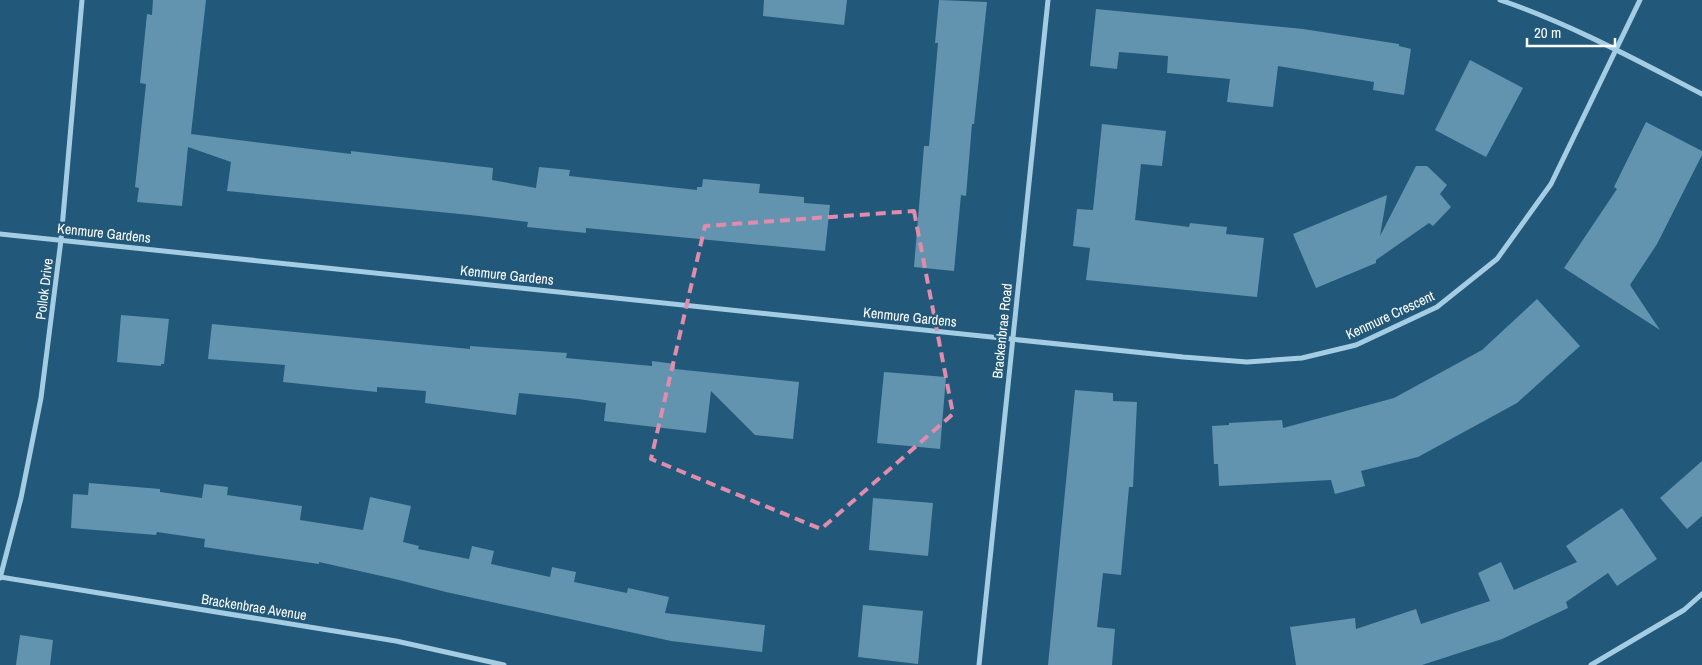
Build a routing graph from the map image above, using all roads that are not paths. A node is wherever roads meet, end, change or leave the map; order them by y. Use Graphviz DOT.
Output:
graph roads {
  1 [pos="82,0"];
  2 [pos="1048,0"];
  3 [pos="1500,0"];
  4 [pos="1640,0"];
  5 [pos="1615,50"];
  6 [pos="1702,94"];
  7 [pos="0,234"];
  8 [pos="61,240"];
  9 [pos="1012,338"];
  10 [pos="0,578"];
  11 [pos="1702,594"];
  12 [pos="504,665"];
  13 [pos="980,665"];
  14 [pos="1591,665"];
  1 -- 8 [label="street, Pollok Drive"];
  2 -- 9 [label="street, Brackenbrae Road"];
  3 -- 5 [label="street"];
  4 -- 5 [label="street, Kenmure Crescent"];
  5 -- 6 [label="street"];
  5 -- 9 [label="street, Kenmure Crescent"];
  7 -- 8 [label="street, Kenmure Gardens"];
  8 -- 9 [label="street, Kenmure Gardens"];
  8 -- 10 [label="street, Pollok Drive"];
  9 -- 13 [label="street, Brackenbrae Road"];
  10 -- 12 [label="street, Brackenbrae Avenue"];
  11 -- 14 [label="street"];
}
